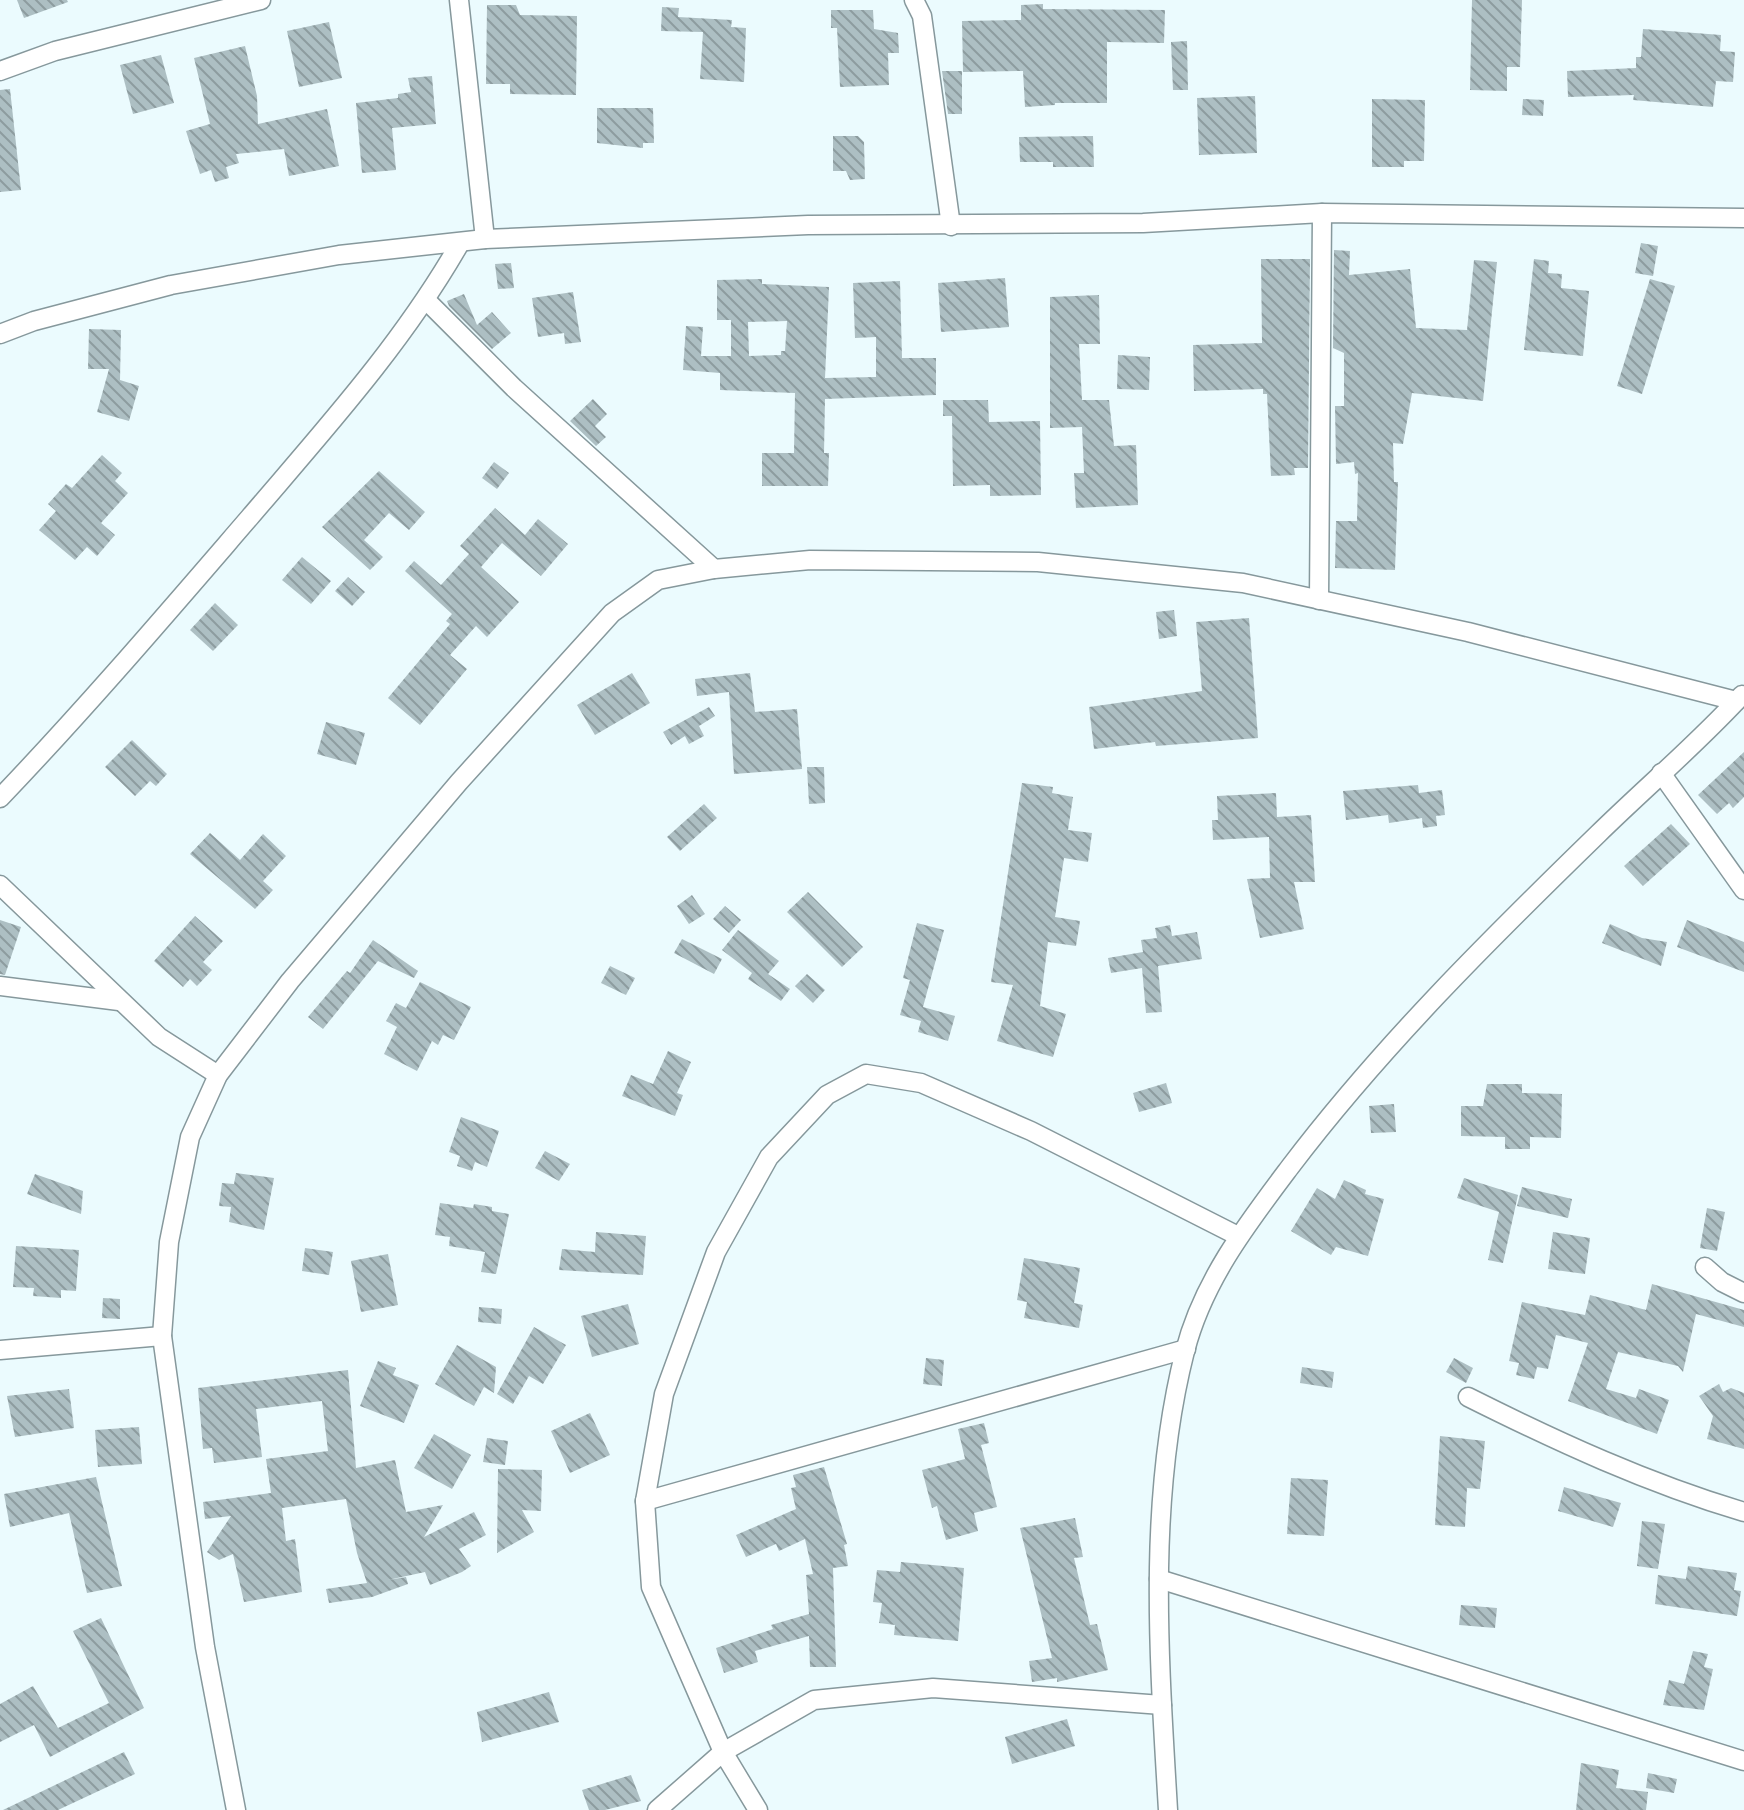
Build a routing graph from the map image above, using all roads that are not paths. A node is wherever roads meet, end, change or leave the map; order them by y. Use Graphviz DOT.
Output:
graph roads {
  1 [pos="261,0"];
  2 [pos="459,0"];
  3 [pos="914,0"];
  4 [pos="0,71"];
  5 [pos="1322,213"];
  6 [pos="1744,218"];
  7 [pos="951,226"];
  8 [pos="485,239"];
  9 [pos="460,243"];
  10 [pos="427,301"];
  11 [pos="0,334"];
  12 [pos="714,569"];
  13 [pos="1319,600"];
  14 [pos="1740,697"];
  15 [pos="1661,773"];
  16 [pos="0,798"];
  17 [pos="0,885"];
  18 [pos="1744,890"];
  19 [pos="0,986"];
  20 [pos="119,1001"];
  21 [pos="218,1075"];
  22 [pos="1238,1236"];
  23 [pos="1705,1267"];
  24 [pos="1744,1293"];
  25 [pos="162,1336"];
  26 [pos="1186,1349"];
  27 [pos="0,1350"];
  28 [pos="1468,1397"];
  29 [pos="645,1501"];
  30 [pos="1744,1512"];
  31 [pos="1159,1579"];
  32 [pos="1162,1705"];
  33 [pos="723,1752"];
  34 [pos="1744,1761"];
  35 [pos="236,1810"];
  36 [pos="657,1810"];
  37 [pos="758,1810"];
  38 [pos="1168,1810"];
  1 -- 4 [label="street"];
  2 -- 8 [label="street"];
  3 -- 7 [label="street"];
  5 -- 6 [label="street"];
  5 -- 7 [label="street"];
  5 -- 13 [label="street"];
  7 -- 8 [label="street"];
  8 -- 9 [label="street"];
  9 -- 10 [label="street"];
  9 -- 11 [label="street"];
  10 -- 12 [label="street"];
  10 -- 16 [label="street"];
  12 -- 13 [label="street"];
  12 -- 21 [label="street"];
  13 -- 14 [label="street"];
  14 -- 15 [label="street"];
  15 -- 18 [label="street"];
  15 -- 22 [label="street"];
  17 -- 20 [label="street"];
  19 -- 20 [label="street"];
  20 -- 21 [label="street"];
  21 -- 25 [label="street"];
  22 -- 26 [label="street"];
  22 -- 29 [label="street"];
  23 -- 24 [label="street"];
  25 -- 27 [label="street"];
  25 -- 35 [label="street"];
  26 -- 29 [label="street"];
  26 -- 31 [label="street"];
  28 -- 30 [label="street"];
  29 -- 33 [label="street"];
  31 -- 32 [label="street"];
  31 -- 34 [label="street"];
  32 -- 33 [label="street"];
  32 -- 38 [label="street"];
  33 -- 36 [label="street"];
  33 -- 37 [label="street"];
}
